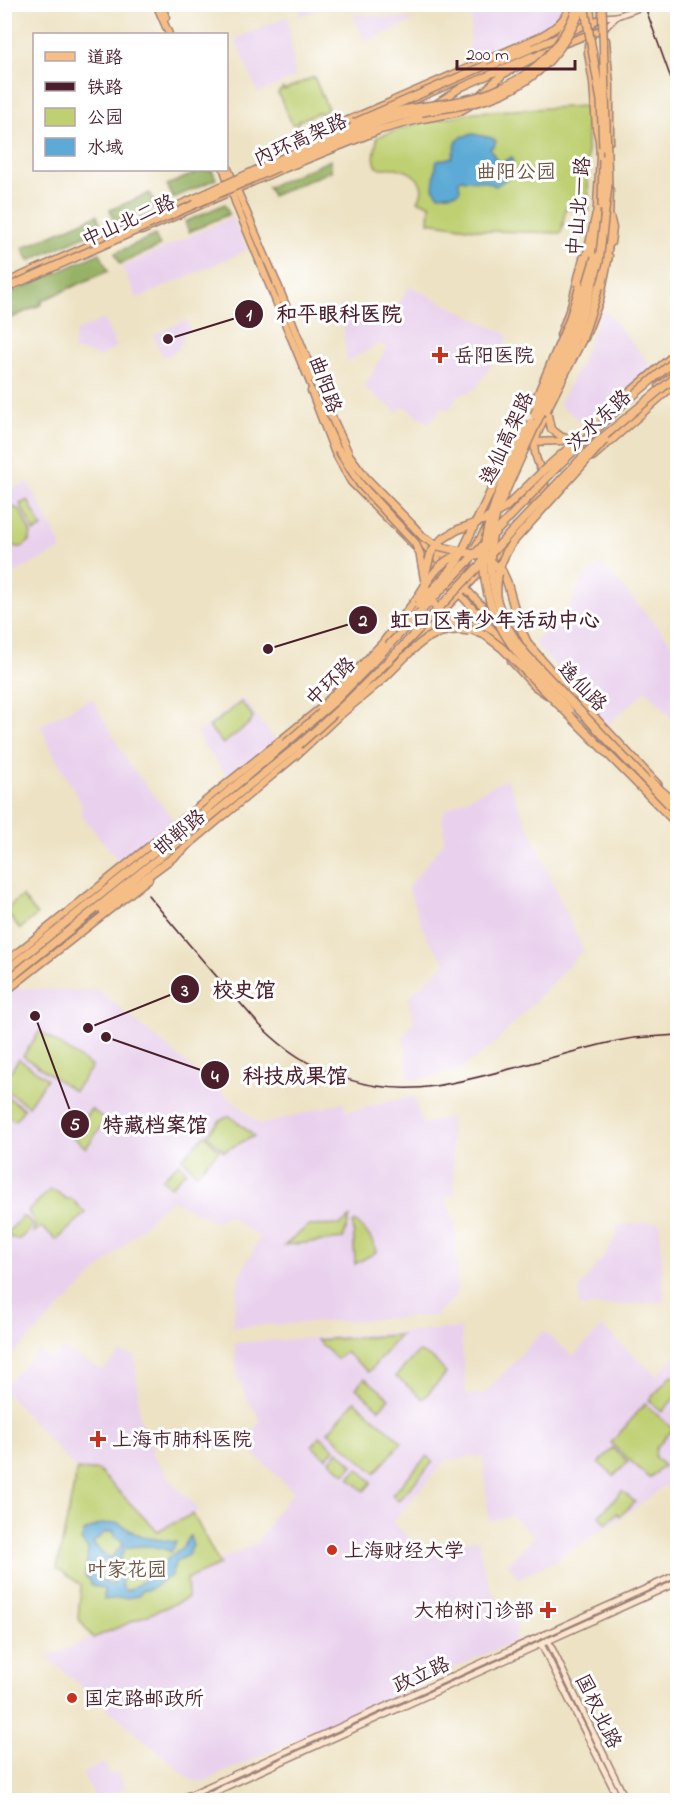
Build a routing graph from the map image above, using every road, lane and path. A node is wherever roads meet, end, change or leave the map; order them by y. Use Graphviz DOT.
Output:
graph roads {
  1 [pos="156,4"];
  2 [pos="161,4"];
  3 [pos="575,4"];
  4 [pos="584,4"];
  5 [pos="590,4"];
  6 [pos="603,4"];
  7 [pos="651,4"];
  8 [pos="617,16"];
  9 [pos="604,17"];
  10 [pos="592,21"];
  11 [pos="601,30"];
  12 [pos="170,33"];
  13 [pos="171,33"];
  14 [pos="560,35"];
  15 [pos="530,48"];
  16 [pos="548,50"];
  17 [pos="393,101"];
  18 [pos="609,106"];
  19 [pos="375,116"];
  20 [pos="339,124"];
  21 [pos="294,153"];
  22 [pos="228,169"];
  23 [pos="225,171"];
  24 [pos="234,184"];
  25 [pos="231,193"];
  26 [pos="596,215"];
  27 [pos="610,216"];
  28 [pos="4,283"];
  29 [pos="277,284"];
  30 [pos="4,290"];
  31 [pos="678,351"];
  32 [pos="678,361"];
  33 [pos="302,362"];
  34 [pos="662,364"];
  35 [pos="678,373"];
  36 [pos="678,382"];
  37 [pos="623,404"];
  38 [pos="549,410"];
  39 [pos="533,419"];
  40 [pos="621,423"];
  41 [pos="573,438"];
  42 [pos="535,442"];
  43 [pos="523,445"];
  44 [pos="536,459"];
  45 [pos="545,492"];
  46 [pos="495,494"];
  47 [pos="548,500"];
  48 [pos="532,507"];
  49 [pos="489,508"];
  50 [pos="486,517"];
  51 [pos="494,518"];
  52 [pos="528,520"];
  53 [pos="475,523"];
  54 [pos="407,528"];
  55 [pos="483,530"];
  56 [pos="504,546"];
  57 [pos="478,554"];
  58 [pos="423,555"];
  59 [pos="493,566"];
  60 [pos="459,580"];
  61 [pos="490,584"];
  62 [pos="452,587"];
  63 [pos="427,592"];
  64 [pos="426,601"];
  65 [pos="499,608"];
  66 [pos="488,612"];
  67 [pos="506,630"];
  68 [pos="394,634"];
  69 [pos="416,638"];
  70 [pos="491,640"];
  71 [pos="501,640"];
  72 [pos="382,644"];
  73 [pos="391,645"];
  74 [pos="352,682"];
  75 [pos="366,689"];
  76 [pos="335,696"];
  77 [pos="342,704"];
  78 [pos="593,739"];
  79 [pos="285,744"];
  80 [pos="299,745"];
  81 [pos="297,755"];
  82 [pos="633,768"];
  83 [pos="677,805"];
  84 [pos="208,814"];
  85 [pos="678,814"];
  86 [pos="678,826"];
  87 [pos="183,850"];
  88 [pos="64,935"];
  89 [pos="4,963"];
  90 [pos="4,972"];
  91 [pos="4,983"];
  92 [pos="4,993"];
  93 [pos="678,1574"];
  94 [pos="678,1582"];
  95 [pos="544,1634"];
  96 [pos="538,1637"];
  97 [pos="548,1642"];
  98 [pos="542,1645"];
  99 [pos="178,1800"];
  100 [pos="197,1800"];
  101 [pos="619,1800"];
  102 [pos="626,1800"];
  1 -- 12 [label="main road"];
  2 -- 13 [label="main road"];
  3 -- 14 [label="main road"];
  3 -- 17 [label="highway"];
  3 -- 21 [label="highway, 内环高架路, bridge"];
  4 -- 24 [label="highway, 内环高架路, bridge"];
  4 -- 39 [label="highway, 逸仙高架路, bridge"];
  5 -- 10 [label="main road, 中山北一路"];
  6 -- 9 [label="main road, 中山北一路"];
  6 -- 43 [label="highway, 逸仙高架路, bridge"];
  7 -- 8 [label="main road"];
  8 -- 9 [label="main road"];
  8 -- 11 [label="main road"];
  9 -- 10 [label="main road, 中山北二路"];
  9 -- 11 [label="main road, 中山北一路"];
  10 -- 11 [label="main road, 中山北一路"];
  10 -- 14 [label="main road, 中山北二路"];
  11 -- 16 [label="main road, 中山北二路"];
  11 -- 18 [label="main road, 中山北一路"];
  11 -- 18 [label="main road, 中山北一路"];
  11 -- 26 [label="main road, 中山北一路"];
  14 -- 15 [label="main road, 中山北二路"];
  15 -- 19 [label="main road, 中山北二路"];
  15 -- 21 [label="highway, bridge"];
  16 -- 24 [label="main road, 中山北二路"];
  16 -- 24 [label="highway, bridge"];
  17 -- 19 [label="main road"];
  17 -- 20 [label="main road"];
  18 -- 27 [label="main road, 中山北一路"];
  19 -- 24 [label="main road, 中山北二路"];
  21 -- 28 [label="highway, 内环高架路, bridge"];
  22 -- 24 [label="main road, 曲阳路"];
  23 -- 24 [label="main road, 曲阳路"];
  24 -- 25 [label="main road, 中山北二路"];
  24 -- 25 [label="main road, 曲阳路"];
  24 -- 28 [label="main road, 中山北二路"];
  24 -- 29 [label="main road, 曲阳路"];
  24 -- 30 [label="highway, 内环高架路, bridge"];
  25 -- 30 [label="main road, 中山北二路"];
  25 -- 33 [label="main road, 曲阳路"];
  26 -- 39 [label="highway, bridge"];
  26 -- 43 [label="main road, 中山北一路"];
  27 -- 38 [label="main road, 中山北一路"];
  27 -- 43 [label="highway, bridge"];
  29 -- 54 [label="main road, 曲阳路"];
  29 -- 57 [label="highway, bridge"];
  31 -- 34 [label="main road, 汶水东路"];
  32 -- 34 [label="main road"];
  32 -- 37 [label="highway, 中环路, bridge"];
  32 -- 41 [label="main road, 汶水东路"];
  33 -- 58 [label="main road, 曲阳路"];
  33 -- 63 [label="highway, bridge"];
  34 -- 41 [label="main road, 汶水东路"];
  35 -- 40 [label="highway, 中环路, bridge"];
  35 -- 47 [label="main road, 汶水东路"];
  36 -- 47 [label="main road, 汶水东路"];
  37 -- 63 [label="highway, bridge"];
  37 -- 79 [label="highway, 中环路, bridge"];
  38 -- 41 [label="main road"];
  38 -- 42 [label="main road, 中山北一路"];
  39 -- 72 [label="highway, bridge"];
  39 -- 78 [label="highway, 逸仙高架路, bridge"];
  40 -- 65 [label="highway, bridge"];
  40 -- 80 [label="highway, 中环路, bridge"];
  41 -- 42 [label="main road, 汶水东路"];
  42 -- 43 [label="main road, 汶水东路"];
  42 -- 44 [label="main road, 中山北一路"];
  43 -- 46 [label="main road"];
  43 -- 51 [label="main road"];
  43 -- 65 [label="highway, 逸仙高架路, bridge"];
  44 -- 45 [label="main road, 中山北一路"];
  44 -- 48 [label="main road, 中山北一路"];
  45 -- 48 [label="main road, 中山北一路"];
  45 -- 52 [label="main road"];
  46 -- 49 [label="main road"];
  46 -- 53 [label="main road"];
  47 -- 52 [label="main road, 汶水东路"];
  48 -- 60 [label="main road, 中山北一路"];
  49 -- 50 [label="main road"];
  49 -- 53 [label="main road"];
  50 -- 55 [label="main road"];
  50 -- 60 [label="main road"];
  51 -- 55 [label="main road"];
  51 -- 60 [label="main road"];
  52 -- 56 [label="main road, 汶水东路"];
  53 -- 54 [label="main road"];
  54 -- 60 [label="main road, 曲阳路"];
  55 -- 60 [label="main road"];
  56 -- 59 [label="main road"];
  56 -- 60 [label="main road, 汶水东路"];
  57 -- 72 [label="highway, bridge"];
  57 -- 83 [label="highway, bridge"];
  58 -- 62 [label="main road, 曲阳路"];
  58 -- 64 [label="main road"];
  59 -- 60 [label="main road"];
  59 -- 61 [label="main road"];
  60 -- 62 [label="main road"];
  60 -- 62 [label="main road"];
  60 -- 66 [label="main road, 逸仙路"];
  61 -- 66 [label="main road"];
  61 -- 67 [label="main road"];
  62 -- 64 [label="main road, 邯郸路"];
  62 -- 69 [label="main road, 邯郸路"];
  62 -- 71 [label="main road, 逸仙路"];
  62 -- 73 [label="main road, 邯郸路"];
  62 -- 75 [label="main road, 邯郸路"];
  63 -- 70 [label="highway, bridge"];
  64 -- 68 [label="main road, 邯郸路"];
  65 -- 82 [label="highway, 逸仙高架路, bridge"];
  66 -- 67 [label="main road, 逸仙路"];
  67 -- 83 [label="main road, 逸仙路"];
  68 -- 73 [label="main road"];
  68 -- 76 [label="main road, 邯郸路"];
  69 -- 71 [label="main road"];
  69 -- 75 [label="main road, 邯郸路"];
  70 -- 78 [label="highway, bridge"];
  70 -- 80 [label="highway, bridge"];
  71 -- 86 [label="main road, 逸仙路"];
  72 -- 79 [label="highway, bridge"];
  73 -- 74 [label="main road, 邯郸路"];
  74 -- 75 [label="main road"];
  74 -- 76 [label="main road, 邯郸路"];
  75 -- 81 [label="main road, 邯郸路"];
  76 -- 89 [label="main road, 邯郸路"];
  77 -- 81 [label="main road"];
  78 -- 86 [label="highway, 逸仙高架路"];
  79 -- 84 [label="highway, 中环路"];
  80 -- 84 [label="highway, 中环路"];
  81 -- 87 [label="main road, 邯郸路"];
  82 -- 83 [label="highway, bridge"];
  82 -- 85 [label="highway, 逸仙高架路, bridge"];
  84 -- 88 [label="highway, 中环路"];
  84 -- 90 [label="highway, 中环路"];
  87 -- 88 [label="highway"];
  87 -- 92 [label="main road, 邯郸路"];
  88 -- 91 [label="highway, 中环路"];
  93 -- 95 [label="main road, 政立路"];
  94 -- 97 [label="main road, 政立路"];
  95 -- 96 [label="main road, 政立路"];
  95 -- 97 [label="main road, 国权北路"];
  96 -- 98 [label="main road, 国权北路"];
  96 -- 99 [label="main road, 政立路"];
  97 -- 98 [label="main road, 政立路"];
  97 -- 102 [label="main road, 国权北路"];
  98 -- 100 [label="main road, 政立路"];
  98 -- 101 [label="main road, 国权北路"];
}
